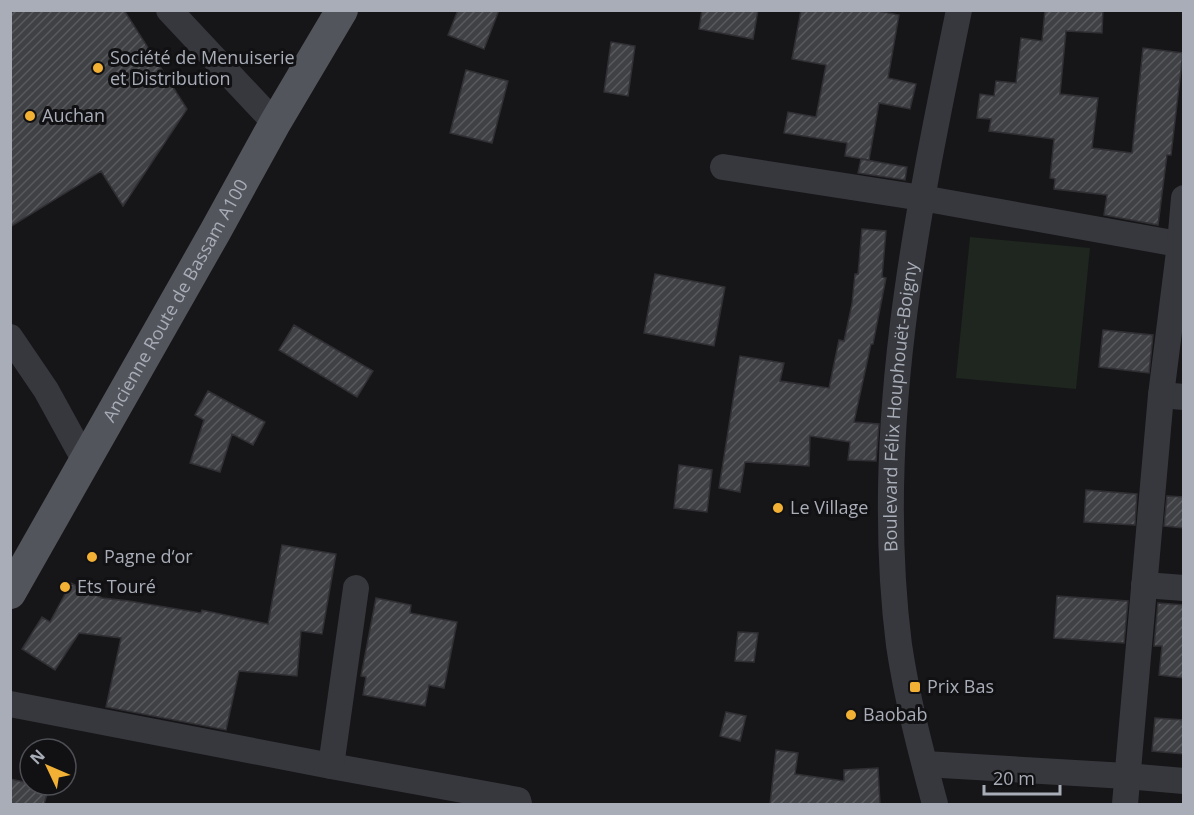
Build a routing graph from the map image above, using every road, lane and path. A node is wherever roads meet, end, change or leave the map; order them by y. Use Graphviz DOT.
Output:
graph roads {
  1 [pos="169,10"];
  2 [pos="342,10"];
  3 [pos="958,10"];
  4 [pos="275,123"];
  5 [pos="723,167"];
  6 [pos="922,198"];
  7 [pos="1184,198"];
  8 [pos="1182,244"];
  9 [pos="10,337"];
  10 [pos="1172,396"];
  11 [pos="85,461"];
  12 [pos="1144,585"];
  13 [pos="356,588"];
  14 [pos="1184,588"];
  15 [pos="10,593"];
  16 [pos="10,704"];
  17 [pos="925,764"];
  18 [pos="331,766"];
  19 [pos="1126,776"];
  20 [pos="1184,781"];
  21 [pos="526,803"];
  22 [pos="935,804"];
  23 [pos="1125,804"];
  1 -- 4 [label="street"];
  2 -- 4 [label="main road, Ancienne Route de Bassam A100"];
  3 -- 6 [label="street, Boulevard Félix Houphouët-Boigny"];
  4 -- 11 [label="main road, Ancienne Route de Bassam A100"];
  5 -- 6 [label="street"];
  6 -- 8 [label="street"];
  6 -- 17 [label="street, Boulevard Félix Houphouët-Boigny"];
  7 -- 8 [label="street"];
  8 -- 10 [label="street"];
  9 -- 11 [label="street"];
  10 -- 12 [label="street"];
  11 -- 15 [label="main road, Ancienne Route de Bassam A100"];
  12 -- 14 [label="street"];
  12 -- 19 [label="street"];
  13 -- 18 [label="street"];
  16 -- 18 [label="street"];
  17 -- 19 [label="street"];
  17 -- 22 [label="street, Boulevard Félix Houphouët-Boigny"];
  18 -- 21 [label="street"];
  19 -- 20 [label="street"];
  19 -- 23 [label="street"];
}
